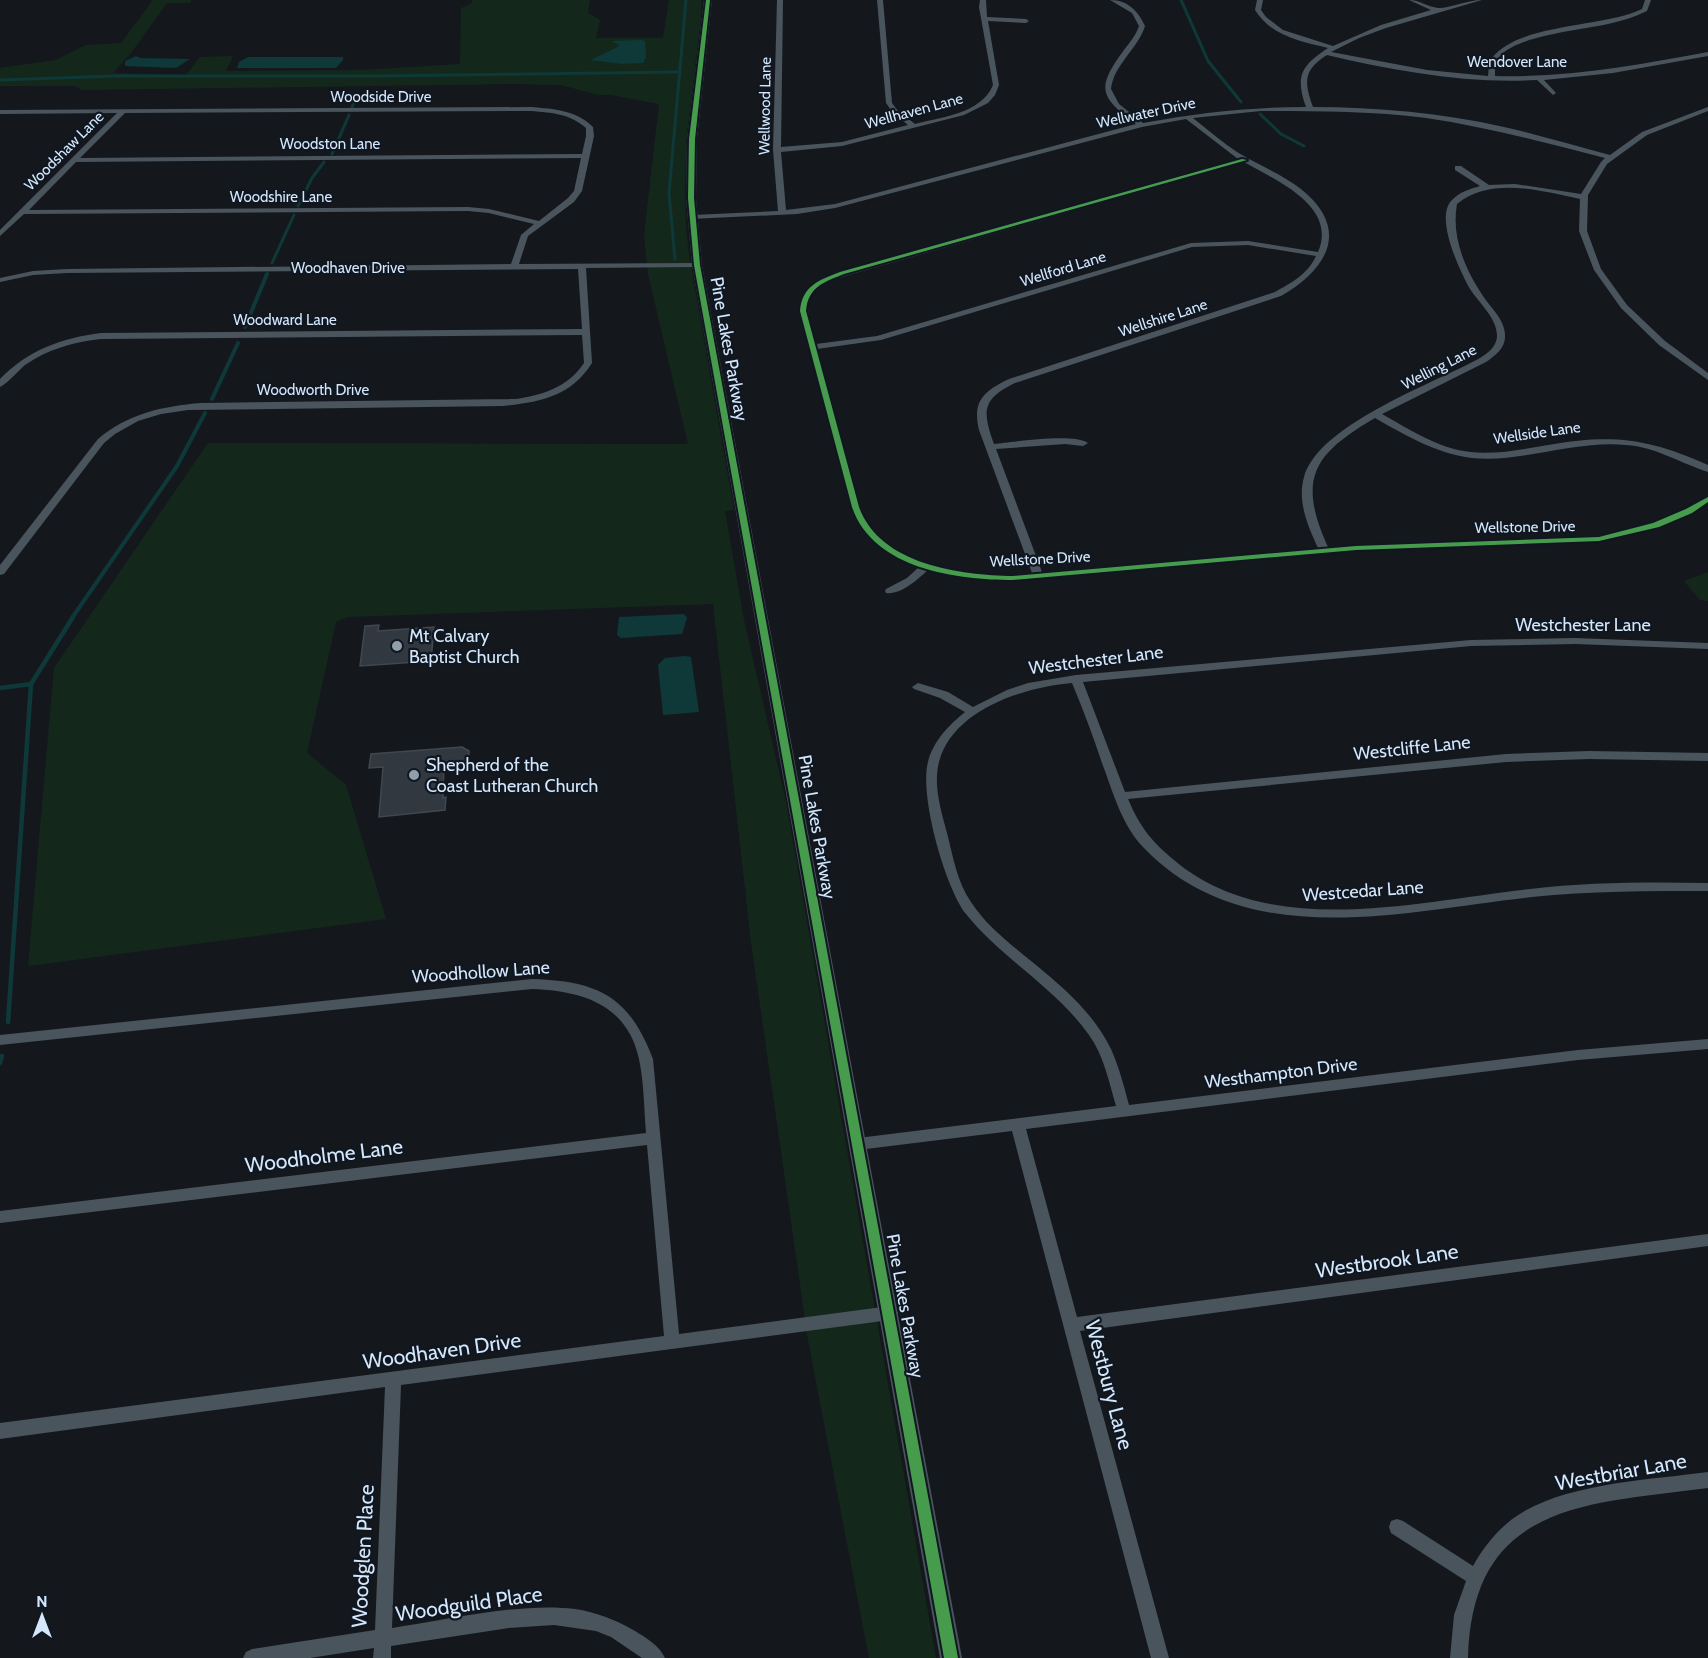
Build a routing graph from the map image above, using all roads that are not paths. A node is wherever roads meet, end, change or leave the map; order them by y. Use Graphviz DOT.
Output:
graph roads {
  1 [pos="708,0"];
  2 [pos="780,0"];
  3 [pos="880,0"];
  4 [pos="983,0"];
  5 [pos="1113,0"];
  6 [pos="1260,0"];
  7 [pos="1412,0"];
  8 [pos="1479,0"];
  9 [pos="1648,0"];
  10 [pos="1437,10"];
  11 [pos="984,19"];
  12 [pos="1026,21"];
  13 [pos="1334,48"];
  14 [pos="1326,53"];
  15 [pos="1708,54"];
  16 [pos="1491,78"];
  17 [pos="1539,78"];
  18 [pos="1553,93"];
  19 [pos="1310,108"];
  20 [pos="1708,109"];
  21 [pos="4,112"];
  22 [pos="122,112"];
  23 [pos="1188,117"];
  24 [pos="0,119"];
  25 [pos="1142,125"];
  26 [pos="914,126"];
  27 [pos="777,150"];
  28 [pos="587,156"];
  29 [pos="1610,156"];
  30 [pos="74,160"];
  31 [pos="1244,160"];
  32 [pos="1458,168"];
  33 [pos="1487,187"];
  34 [pos="1584,197"];
  35 [pos="22,212"];
  36 [pos="782,213"];
  37 [pos="693,217"];
  38 [pos="539,223"];
  39 [pos="0,234"];
  40 [pos="1322,255"];
  41 [pos="697,265"];
  42 [pos="582,266"];
  43 [pos="514,267"];
  44 [pos="1,277"];
  45 [pos="586,332"];
  46 [pos="813,347"];
  47 [pos="1708,377"];
  48 [pos="0,384"];
  49 [pos="1375,414"];
  50 [pos="1083,443"];
  51 [pos="990,447"];
  52 [pos="1708,469"];
  53 [pos="1708,499"];
  54 [pos="1324,550"];
  55 [pos="927,566"];
  56 [pos="0,572"];
  57 [pos="1038,576"];
  58 [pos="890,591"];
  59 [pos="1708,646"];
  60 [pos="1076,678"];
  61 [pos="918,687"];
  62 [pos="972,711"];
  63 [pos="1708,757"];
  64 [pos="1121,796"];
  65 [pos="1708,887"];
  66 [pos="0,1040"];
  67 [pos="1708,1044"];
  68 [pos="1124,1110"];
  69 [pos="1017,1123"];
  70 [pos="653,1138"];
  71 [pos="858,1144"];
  72 [pos="0,1217"];
  73 [pos="1708,1240"];
  74 [pos="890,1313"];
  75 [pos="1071,1324"];
  76 [pos="672,1342"];
  77 [pos="393,1379"];
  78 [pos="0,1431"];
  79 [pos="1708,1480"];
  80 [pos="1397,1527"];
  81 [pos="1475,1577"];
  82 [pos="383,1638"];
  83 [pos="252,1658"];
  84 [pos="382,1658"];
  85 [pos="656,1658"];
  86 [pos="951,1658"];
  87 [pos="1160,1658"];
  88 [pos="1459,1658"];
  1 -- 37 [label="street, Pine Lakes Parkway"];
  2 -- 27 [label="street, Wellwood Lane"];
  3 -- 26 [label="street"];
  4 -- 11 [label="street, Wellhaven Lane"];
  5 -- 25 [label="street"];
  6 -- 13 [label="street"];
  7 -- 10 [label="street"];
  8 -- 10 [label="street"];
  9 -- 16 [label="street"];
  10 -- 13 [label="street"];
  11 -- 12 [label="street"];
  11 -- 26 [label="street, Wellhaven Lane"];
  13 -- 14 [label="street"];
  14 -- 16 [label="street, Wendover Lane"];
  14 -- 19 [label="street"];
  15 -- 17 [label="street, Wendover Lane"];
  16 -- 17 [label="street, Wendover Lane"];
  17 -- 18 [label="street"];
  19 -- 23 [label="street, Wellwater Drive"];
  19 -- 29 [label="street, Wellwater Drive"];
  20 -- 29 [label="street"];
  21 -- 22 [label="street, Woodside Drive"];
  21 -- 24 [label="street"];
  22 -- 28 [label="street, Woodside Drive"];
  22 -- 30 [label="street, Woodshaw Lane"];
  23 -- 25 [label="street, Wellwater Drive"];
  23 -- 31 [label="street"];
  25 -- 36 [label="street, Wellwater Drive"];
  26 -- 27 [label="street, Wellhaven Lane"];
  27 -- 36 [label="street, Wellwood Lane"];
  28 -- 30 [label="street, Woodston Lane"];
  28 -- 38 [label="street, Woodside Drive"];
  29 -- 34 [label="street"];
  30 -- 35 [label="street, Woodshaw Lane"];
  31 -- 40 [label="street"];
  31 -- 46 [label="street, Wellstone Drive"];
  32 -- 33 [label="street"];
  33 -- 34 [label="street, Welling Lane"];
  33 -- 49 [label="street, Welling Lane"];
  34 -- 47 [label="street"];
  35 -- 38 [label="street, Woodshire Lane"];
  35 -- 39 [label="street, Woodshaw Lane"];
  36 -- 37 [label="street, Wellwater Drive"];
  37 -- 41 [label="street, Pine Lakes Parkway"];
  38 -- 43 [label="street, Woodside Drive"];
  40 -- 46 [label="street, Wellford Lane"];
  40 -- 51 [label="street, Wellshire Lane"];
  41 -- 42 [label="street, Woodhaven Drive"];
  41 -- 71 [label="street, Pine Lakes Parkway"];
  42 -- 43 [label="street, Woodhaven Drive"];
  42 -- 45 [label="street, Woodworth Drive"];
  43 -- 44 [label="street, Woodhaven Drive"];
  45 -- 48 [label="street, Woodward Lane"];
  45 -- 56 [label="street, Woodworth Drive"];
  46 -- 55 [label="street, Wellstone Drive"];
  49 -- 52 [label="street, Wellside Lane"];
  49 -- 54 [label="street, Welling Lane"];
  50 -- 51 [label="street"];
  51 -- 57 [label="street, Wellshire Lane"];
  53 -- 54 [label="street, Wellstone Drive"];
  54 -- 57 [label="street, Wellstone Drive"];
  55 -- 57 [label="street, Wellstone Drive"];
  55 -- 58 [label="street"];
  59 -- 60 [label="street, Westchester Lane"];
  60 -- 62 [label="street, Westchester Lane"];
  60 -- 64 [label="street, Westcedar Lane"];
  61 -- 62 [label="street"];
  62 -- 68 [label="street, Westchester Lane"];
  63 -- 64 [label="street, Westcliffe Lane"];
  64 -- 65 [label="street, Westcedar Lane"];
  66 -- 70 [label="street, Woodhollow Lane"];
  67 -- 68 [label="street, Westhampton Drive"];
  68 -- 69 [label="street, Westhampton Drive"];
  69 -- 71 [label="street, Westhampton Drive"];
  69 -- 75 [label="street, Westbury Lane"];
  70 -- 72 [label="street, Woodholme Lane"];
  70 -- 76 [label="street, Woodhollow Lane"];
  71 -- 74 [label="street, Pine Lakes Parkway"];
  73 -- 75 [label="street, Westbrook Lane"];
  74 -- 76 [label="street, Woodhaven Drive"];
  74 -- 86 [label="street, Pine Lakes Parkway"];
  75 -- 87 [label="street, Westbury Lane"];
  76 -- 77 [label="street, Woodhaven Drive"];
  77 -- 78 [label="street, Woodhaven Drive"];
  77 -- 82 [label="street, Woodglen Place"];
  79 -- 81 [label="street, Westbriar Lane"];
  80 -- 81 [label="street"];
  81 -- 88 [label="street, Westbriar Lane"];
  82 -- 83 [label="street, Woodglen Place"];
  82 -- 84 [label="street"];
  82 -- 85 [label="street, Woodguild Place"];
}
